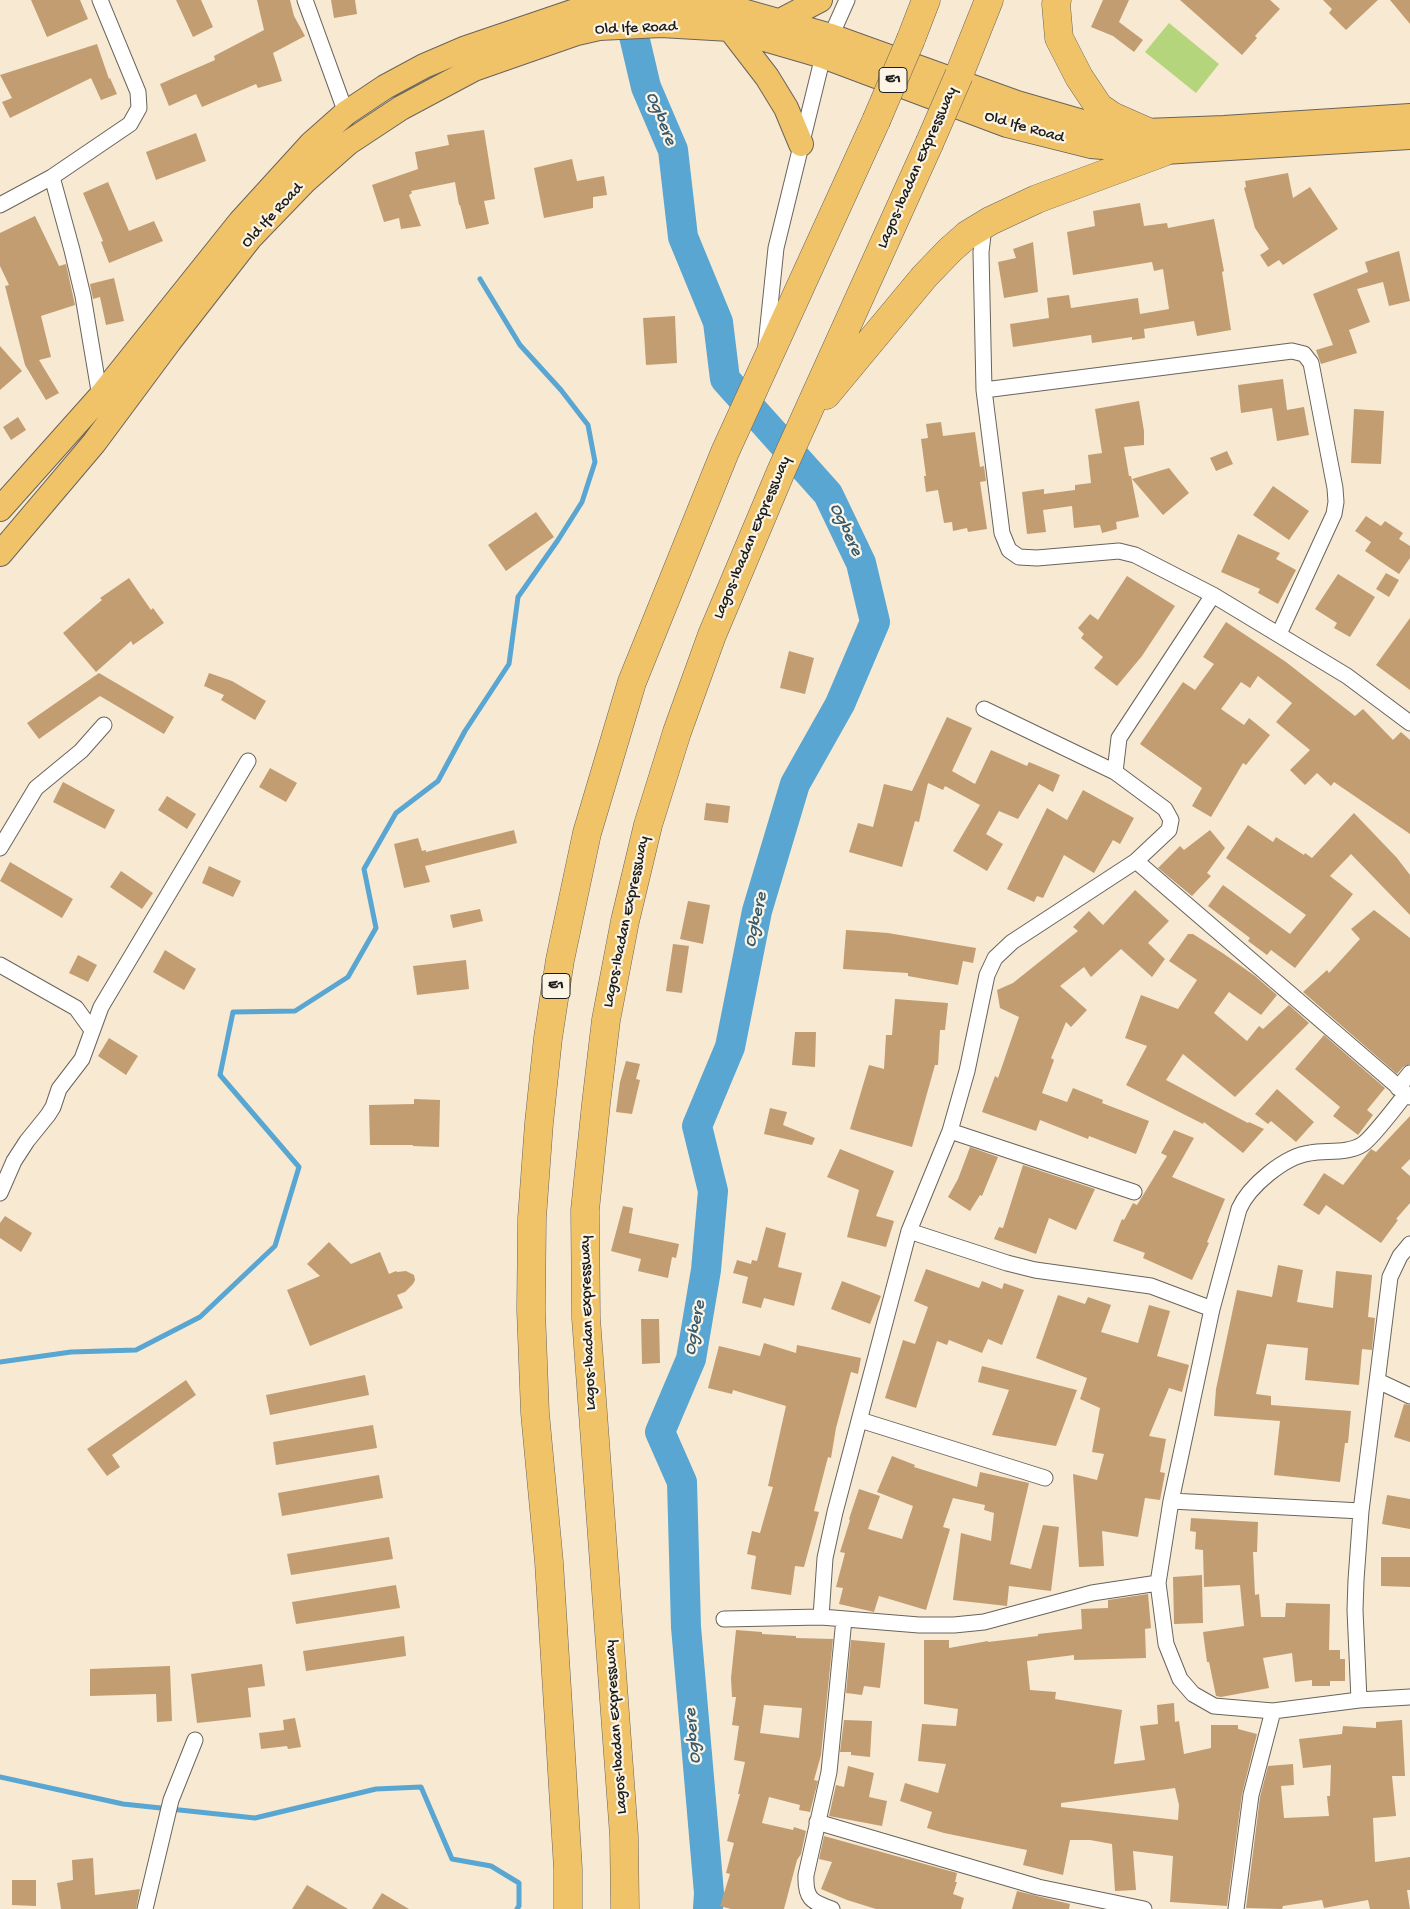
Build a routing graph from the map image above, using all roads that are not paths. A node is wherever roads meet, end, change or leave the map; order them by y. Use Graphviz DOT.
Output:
graph roads {
  1 [pos="100,0"];
  2 [pos="305,0"];
  3 [pos="820,0"];
  4 [pos="847,0"];
  5 [pos="926,0"];
  6 [pos="988,0"];
  7 [pos="1057,0"];
  8 [pos="660,15"];
  9 [pos="598,17"];
  10 [pos="780,21"];
  11 [pos="730,29"];
  12 [pos="827,46"];
  13 [pos="346,113"];
  14 [pos="1410,116"];
  15 [pos="1146,131"];
  16 [pos="1410,137"];
  17 [pos="801,144"];
  18 [pos="1164,152"];
  19 [pos="52,177"];
  20 [pos="0,205"];
  21 [pos="990,221"];
  22 [pos="763,369"];
  23 [pos="984,390"];
  24 [pos="100,397"];
  25 [pos="801,426"];
  26 [pos="73,427"];
  27 [pos="94,443"];
  28 [pos="0,509"];
  29 [pos="0,554"];
  30 [pos="1213,595"];
  31 [pos="1279,634"];
  32 [pos="984,709"];
  33 [pos="1410,723"];
  34 [pos="104,725"];
  35 [pos="248,761"];
  36 [pos="1115,772"];
  37 [pos="0,848"];
  38 [pos="1136,861"];
  39 [pos="0,965"];
  40 [pos="102,1007"];
  41 [pos="76,1008"];
  42 [pos="92,1030"];
  43 [pos="1410,1073"];
  44 [pos="1405,1093"];
  45 [pos="950,1131"];
  46 [pos="1134,1192"];
  47 [pos="0,1193"];
  48 [pos="909,1232"];
  49 [pos="1410,1244"];
  50 [pos="1212,1309"];
  51 [pos="1378,1381"];
  52 [pos="1410,1396"];
  53 [pos="860,1420"];
  54 [pos="1045,1478"];
  55 [pos="1171,1501"];
  56 [pos="1361,1511"];
  57 [pos="1158,1582"];
  58 [pos="821,1617"];
  59 [pos="724,1619"];
  60 [pos="844,1619"];
  61 [pos="1410,1698"];
  62 [pos="1359,1700"];
  63 [pos="1273,1711"];
  64 [pos="195,1740"];
  65 [pos="817,1822"];
  66 [pos="145,1909"];
  67 [pos="568,1909"];
  68 [pos="625,1909"];
  69 [pos="832,1909"];
  70 [pos="1144,1909"];
  71 [pos="1236,1909"];
  1 -- 19 [label="street"];
  2 -- 13 [label="street"];
  3 -- 10 [label="main road"];
  4 -- 12 [label="street"];
  5 -- 22 [label="highway, E1, bridge"];
  6 -- 25 [label="highway, Lagos-Ibadan Expressway, bridge"];
  7 -- 15 [label="highway"];
  8 -- 9 [label="main road, Old Ife Road"];
  8 -- 10 [label="main road, Old Ife Road"];
  8 -- 11 [label="main road, Old Ife Road"];
  9 -- 13 [label="main road, Old Ife Road"];
  9 -- 27 [label="main road, Old Ife Road"];
  10 -- 12 [label="main road, Old Ife Road"];
  11 -- 12 [label="main road, Old Ife Road"];
  11 -- 17 [label="main road"];
  12 -- 15 [label="main road, Old Ife Road"];
  12 -- 17 [label="street"];
  12 -- 18 [label="main road, Old Ife Road"];
  13 -- 24 [label="main road, Old Ife Road"];
  14 -- 15 [label="main road, Old Ife Road"];
  16 -- 18 [label="main road, Old Ife Road"];
  17 -- 22 [label="street"];
  18 -- 21 [label="highway"];
  19 -- 20 [label="street"];
  19 -- 24 [label="street"];
  21 -- 23 [label="street"];
  21 -- 25 [label="highway"];
  22 -- 67 [label="highway, E1"];
  23 -- 30 [label="street"];
  23 -- 31 [label="street"];
  24 -- 26 [label="main road, Old Ife Road"];
  25 -- 68 [label="highway, Lagos-Ibadan Expressway"];
  26 -- 27 [label="main road"];
  26 -- 28 [label="main road, Old Ife Road"];
  27 -- 29 [label="main road, Old Ife Road"];
  30 -- 31 [label="street"];
  30 -- 36 [label="street"];
  31 -- 33 [label="street"];
  32 -- 36 [label="street"];
  34 -- 37 [label="street"];
  35 -- 40 [label="street"];
  36 -- 38 [label="street"];
  38 -- 44 [label="street"];
  38 -- 45 [label="street"];
  39 -- 41 [label="street"];
  40 -- 41 [label="street"];
  40 -- 42 [label="street"];
  41 -- 42 [label="street"];
  42 -- 47 [label="street"];
  43 -- 44 [label="street"];
  44 -- 50 [label="street"];
  45 -- 46 [label="street"];
  45 -- 48 [label="street"];
  48 -- 50 [label="street"];
  48 -- 53 [label="street"];
  49 -- 51 [label="street"];
  50 -- 55 [label="street"];
  51 -- 52 [label="street"];
  51 -- 56 [label="street"];
  53 -- 54 [label="street"];
  53 -- 58 [label="street"];
  55 -- 56 [label="street"];
  55 -- 57 [label="street"];
  56 -- 62 [label="street"];
  57 -- 60 [label="street"];
  57 -- 63 [label="street"];
  58 -- 59 [label="street"];
  58 -- 60 [label="street"];
  60 -- 65 [label="street"];
  61 -- 62 [label="street"];
  62 -- 63 [label="street"];
  63 -- 71 [label="street"];
  64 -- 66 [label="street"];
  65 -- 69 [label="street"];
  65 -- 70 [label="street"];
}
